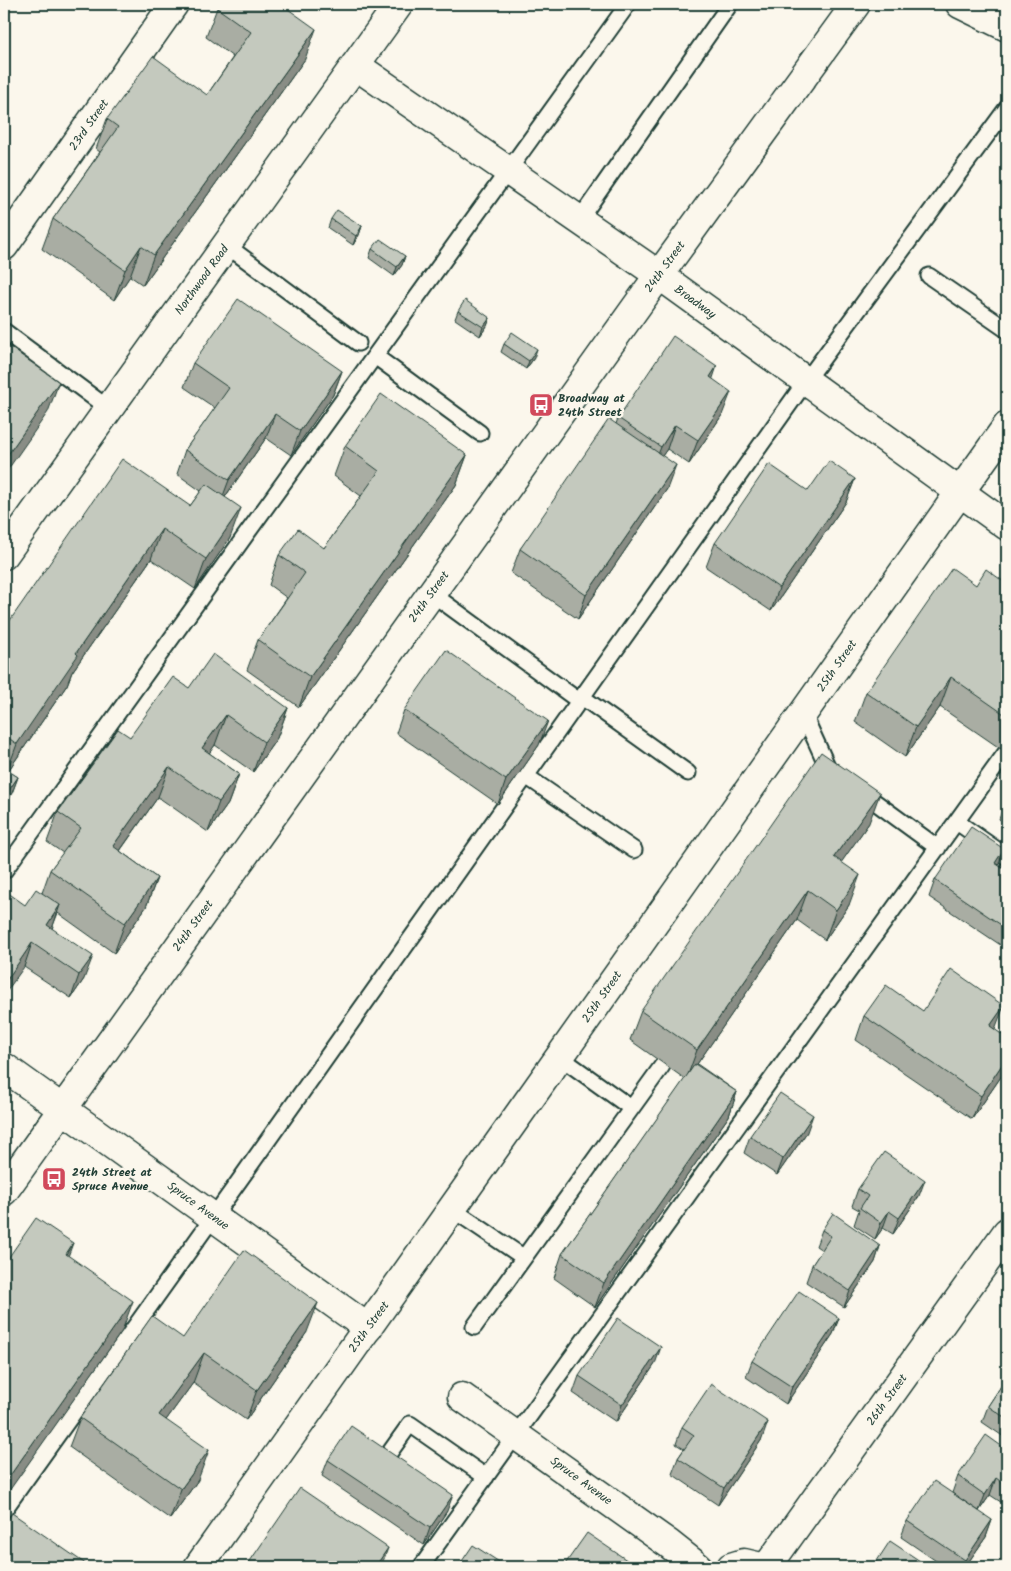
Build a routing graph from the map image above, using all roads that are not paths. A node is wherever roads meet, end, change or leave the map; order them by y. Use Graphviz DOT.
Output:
graph roads {
  1 [pos="174,4"];
  2 [pos="399,4"];
  3 [pos="628,4"];
  4 [pos="730,4"];
  5 [pos="856,4"];
  6 [pos="960,4"];
  7 [pos="1007,27"];
  8 [pos="355,65"];
  9 [pos="1007,108"];
  10 [pos="508,171"];
  11 [pos="579,220"];
  12 [pos="226,245"];
  13 [pos="4,246"];
  14 [pos="659,275"];
  15 [pos="929,276"];
  16 [pos="1007,330"];
  17 [pos="4,331"];
  18 [pos="358,343"];
  19 [pos="375,356"];
  20 [pos="806,381"];
  21 [pos="108,410"];
  22 [pos="1007,426"];
  23 [pos="480,433"];
  24 [pos="960,492"];
  25 [pos="1007,526"];
  26 [pos="4,556"];
  27 [pos="431,593"];
  28 [pos="580,699"];
  29 [pos="803,714"];
  30 [pos="1007,751"];
  31 [pos="688,773"];
  32 [pos="526,776"];
  33 [pos="956,822"];
  34 [pos="938,848"];
  35 [pos="634,850"];
  36 [pos="1007,858"];
  37 [pos="5,867"];
  38 [pos="560,1057"];
  39 [pos="662,1066"];
  40 [pos="4,1067"];
  41 [pos="631,1108"];
  42 [pos="62,1109"];
  43 [pos="4,1191"];
  44 [pos="452,1209"];
  45 [pos="213,1217"];
  46 [pos="1007,1232"];
  47 [pos="523,1258"];
  48 [pos="474,1327"];
  49 [pos="368,1328"];
  50 [pos="462,1396"];
  51 [pos="517,1435"];
  52 [pos="386,1459"];
  53 [pos="486,1477"];
  54 [pos="4,1510"];
  55 [pos="198,1567"];
  56 [pos="421,1567"];
  57 [pos="698,1567"];
  58 [pos="731,1567"];
  59 [pos="761,1567"];
  60 [pos="767,1567"];
  1 -- 13 [label="main road, 23rd Street"];
  2 -- 8 [label="main road, Northwood Road"];
  3 -- 10 [label="lane"];
  4 -- 11 [label="lane"];
  5 -- 14 [label="main road, 24th Street"];
  6 -- 7 [label="main road"];
  8 -- 10 [label="main road, Broadway"];
  8 -- 12 [label="main road, Northwood Road"];
  9 -- 20 [label="lane"];
  10 -- 11 [label="main road, Broadway"];
  10 -- 19 [label="lane"];
  11 -- 14 [label="main road, Broadway"];
  12 -- 18 [label="lane"];
  12 -- 21 [label="main road, Northwood Road"];
  14 -- 20 [label="main road, Broadway"];
  14 -- 27 [label="main road, 24th Street"];
  15 -- 16 [label="lane"];
  17 -- 21 [label="lane"];
  19 -- 23 [label="lane"];
  19 -- 37 [label="lane"];
  20 -- 24 [label="main road, Broadway"];
  20 -- 28 [label="lane"];
  21 -- 26 [label="main road, Northwood Road"];
  22 -- 24 [label="main road, 25th Street"];
  24 -- 25 [label="main road, Broadway"];
  24 -- 29 [label="main road, 25th Street"];
  27 -- 28 [label="lane"];
  27 -- 42 [label="main road, 24th Street"];
  28 -- 31 [label="lane"];
  28 -- 32 [label="lane"];
  29 -- 34 [label="lane"];
  29 -- 38 [label="main road, 25th Street"];
  30 -- 33 [label="lane"];
  32 -- 35 [label="lane"];
  32 -- 45 [label="lane"];
  33 -- 34 [label="lane"];
  33 -- 36 [label="lane"];
  34 -- 51 [label="lane"];
  38 -- 41 [label="lane"];
  38 -- 44 [label="main road, 25th Street"];
  39 -- 41 [label="lane"];
  40 -- 42 [label="main road, Spruce Avenue"];
  41 -- 47 [label="lane"];
  42 -- 43 [label="main road, 24th Street"];
  42 -- 45 [label="main road, Spruce Avenue"];
  44 -- 47 [label="lane"];
  44 -- 49 [label="main road, 25th Street"];
  45 -- 49 [label="main road, Spruce Avenue"];
  45 -- 54 [label="lane"];
  46 -- 60 [label="main road, 26th Street"];
  47 -- 48 [label="lane"];
  49 -- 55 [label="main road, 25th Street"];
  50 -- 51 [label="main road, Spruce Avenue"];
  51 -- 53 [label="lane"];
  51 -- 57 [label="main road, Spruce Avenue"];
  52 -- 53 [label="lane"];
  53 -- 56 [label="lane"];
  58 -- 59 [label="main road"];
}
